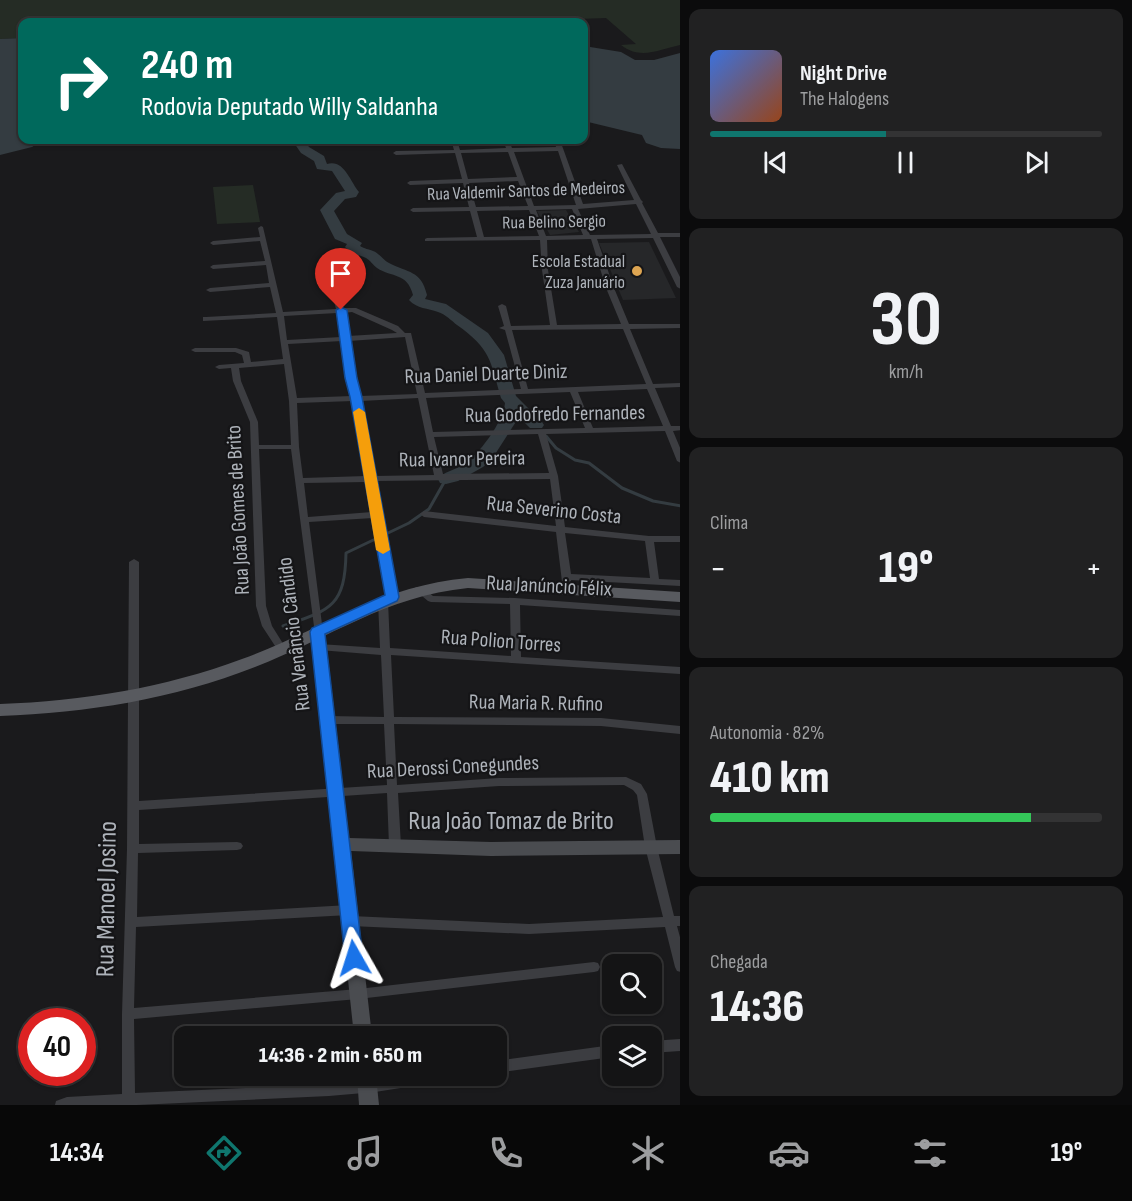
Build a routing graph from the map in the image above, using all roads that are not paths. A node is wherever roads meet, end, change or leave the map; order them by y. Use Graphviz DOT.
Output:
graph roads {
  1 [pos="455,144"];
  2 [pos="507,144"];
  3 [pos="559,144"];
  4 [pos="561,149"];
  5 [pos="509,150"];
  6 [pos="456,152"];
  7 [pos="396,153"];
  8 [pos="620,165"];
  9 [pos="520,179"];
  10 [pos="465,181"];
  11 [pos="410,183"];
  12 [pos="640,202"];
  13 [pos="577,206"];
  14 [pos="531,208"];
  15 [pos="473,209"];
  16 [pos="413,210"];
  17 [pos="261,228"];
  18 [pos="656,235"];
  19 [pos="680,235"];
  20 [pos="590,236"];
  21 [pos="543,237"];
  22 [pos="481,238"];
  23 [pos="263,240"];
  24 [pos="427,240"];
  25 [pos="213,243"];
  26 [pos="268,263"];
  27 [pos="213,267"];
  28 [pos="273,285"];
  29 [pos="680,285"];
  30 [pos="334,286"];
  31 [pos="210,290"];
  32 [pos="502,306"];
  33 [pos="341,310"];
  34 [pos="280,315"];
  35 [pos="206,320"];
  36 [pos="627,326"];
  37 [pos="680,326"];
  38 [pos="554,327"];
  39 [pos="506,328"];
  40 [pos="406,335"];
  41 [pos="346,337"];
  42 [pos="284,342"];
  43 [pos="195,350"];
  44 [pos="287,362"];
  45 [pos="248,365"];
  46 [pos="219,367"];
  47 [pos="235,367"];
  48 [pos="680,385"];
  49 [pos="651,386"];
  50 [pos="573,389"];
  51 [pos="525,391"];
  52 [pos="419,394"];
  53 [pos="356,397"];
  54 [pos="293,401"];
  55 [pos="680,428"];
  56 [pos="668,429"];
  57 [pos="590,430"];
  58 [pos="541,432"];
  59 [pos="430,435"];
  60 [pos="255,447"];
  61 [pos="295,447"];
  62 [pos="680,459"];
  63 [pos="554,476"];
  64 [pos="439,477"];
  65 [pos="370,479"];
  66 [pos="299,481"];
  67 [pos="424,514"];
  68 [pos="376,515"];
  69 [pos="304,520"];
  70 [pos="561,530"];
  71 [pos="649,539"];
  72 [pos="680,539"];
  73 [pos="134,562"];
  74 [pos="655,582"];
  75 [pos="680,583"];
  76 [pos="567,584"];
  77 [pos="419,589"];
  78 [pos="680,597"];
  79 [pos="388,599"];
  80 [pos="515,601"];
  81 [pos="680,613"];
  82 [pos="318,640"];
  83 [pos="282,650"];
  84 [pos="386,652"];
  85 [pos="516,660"];
  86 [pos="680,671"];
  87 [pos="134,694"];
  88 [pos="0,710"];
  89 [pos="328,720"];
  90 [pos="391,721"];
  91 [pos="680,730"];
  92 [pos="393,790"];
  93 [pos="336,794"];
  94 [pos="133,806"];
  95 [pos="342,844"];
  96 [pos="237,846"];
  97 [pos="396,846"];
  98 [pos="651,847"];
  99 [pos="680,847"];
  100 [pos="133,849"];
  101 [pos="350,916"];
  102 [pos="675,921"];
  103 [pos="130,922"];
  104 [pos="680,959"];
  105 [pos="594,967"];
  106 [pos="358,994"];
  107 [pos="128,1014"];
  108 [pos="362,1026"];
  109 [pos="680,1045"];
  110 [pos="662,1046"];
  111 [pos="602,1052"];
  112 [pos="507,1065"];
  113 [pos="384,1086"];
  114 [pos="368,1089"];
  115 [pos="129,1102"];
  116 [pos="61,1105"];
  1 -- 6 [label="street"];
  2 -- 5 [label="street"];
  3 -- 4 [label="street"];
  4 -- 5 [label="street"];
  4 -- 13 [label="street"];
  5 -- 6 [label="street"];
  5 -- 9 [label="street"];
  6 -- 7 [label="street"];
  6 -- 10 [label="street"];
  8 -- 12 [label="street"];
  9 -- 10 [label="street"];
  9 -- 14 [label="street"];
  10 -- 11 [label="street"];
  10 -- 15 [label="street"];
  12 -- 13 [label="street, Rua Valdemir Santos de Medeiros"];
  12 -- 18 [label="street"];
  13 -- 14 [label="street, Rua Valdemir Santos de Medeiros"];
  13 -- 20 [label="street"];
  14 -- 15 [label="street, Rua Valdemir Santos de Medeiros"];
  14 -- 21 [label="street"];
  15 -- 16 [label="street, Rua Valdemir Santos de Medeiros"];
  15 -- 22 [label="street"];
  17 -- 23 [label="street, Rua Venâncio Cândido"];
  18 -- 19 [label="street, Rua Belino Sergio"];
  18 -- 20 [label="street, Rua Belino Sergio"];
  18 -- 29 [label="street"];
  20 -- 21 [label="street, Rua Belino Sergio"];
  20 -- 36 [label="street"];
  21 -- 22 [label="street, Rua Belino Sergio"];
  21 -- 38 [label="street"];
  22 -- 24 [label="street, Rua Belino Sergio"];
  23 -- 25 [label="street"];
  23 -- 26 [label="street, Rua Venâncio Cândido"];
  26 -- 27 [label="street"];
  26 -- 28 [label="street, Rua Venâncio Cândido"];
  28 -- 31 [label="street"];
  28 -- 34 [label="street, Rua Venâncio Cândido"];
  30 -- 33 [label="street"];
  32 -- 39 [label="street"];
  33 -- 34 [label="street"];
  33 -- 40 [label="street"];
  33 -- 41 [label="street"];
  34 -- 35 [label="street"];
  34 -- 42 [label="street, Rua Venâncio Cândido"];
  36 -- 37 [label="street"];
  36 -- 38 [label="street"];
  36 -- 49 [label="street"];
  38 -- 39 [label="street"];
  39 -- 51 [label="street"];
  40 -- 41 [label="street"];
  40 -- 52 [label="street"];
  41 -- 42 [label="street"];
  41 -- 53 [label="street"];
  42 -- 44 [label="street, Rua Venâncio Cândido"];
  43 -- 45 [label="street"];
  44 -- 45 [label="street"];
  44 -- 54 [label="street, Rua Venâncio Cândido"];
  45 -- 47 [label="street"];
  46 -- 47 [label="street"];
  47 -- 60 [label="street, Rua João Gomes de Brito"];
  48 -- 49 [label="street, Rua Daniel Duarte Diniz"];
  49 -- 50 [label="street, Rua Daniel Duarte Diniz"];
  49 -- 56 [label="street"];
  50 -- 51 [label="street, Rua Daniel Duarte Diniz"];
  50 -- 57 [label="street"];
  51 -- 52 [label="street, Rua Daniel Duarte Diniz"];
  52 -- 53 [label="street, Rua Daniel Duarte Diniz"];
  52 -- 59 [label="street"];
  53 -- 54 [label="street, Rua Daniel Duarte Diniz"];
  53 -- 65 [label="street"];
  54 -- 61 [label="street, Rua Venâncio Cândido"];
  55 -- 56 [label="street, Rua Godofredo Fernandes"];
  56 -- 57 [label="street, Rua Godofredo Fernandes"];
  56 -- 62 [label="street"];
  57 -- 58 [label="street, Rua Godofredo Fernandes"];
  58 -- 59 [label="street, Rua Godofredo Fernandes"];
  58 -- 63 [label="street"];
  59 -- 64 [label="street"];
  60 -- 61 [label="street"];
  60 -- 83 [label="street, Rua João Gomes de Brito"];
  61 -- 66 [label="street, Rua Venâncio Cândido"];
  63 -- 64 [label="street, Rua Ivanor Pereira"];
  63 -- 70 [label="street"];
  64 -- 65 [label="street, Rua Ivanor Pereira"];
  65 -- 66 [label="street, Rua Ivanor Pereira"];
  65 -- 68 [label="street"];
  66 -- 69 [label="street, Rua Venâncio Cândido"];
  67 -- 70 [label="street, Rua Severino Costa"];
  68 -- 69 [label="street"];
  68 -- 79 [label="street"];
  69 -- 82 [label="street, Rua Venâncio Cândido"];
  70 -- 71 [label="street, Rua Severino Costa"];
  70 -- 76 [label="street"];
  71 -- 72 [label="street, Rua Severino Costa"];
  71 -- 74 [label="street"];
  73 -- 87 [label="street, Rua Manoel Josino"];
  74 -- 75 [label="street"];
  74 -- 76 [label="street"];
  76 -- 77 [label="main road"];
  76 -- 78 [label="main road"];
  77 -- 79 [label="main road"];
  77 -- 80 [label="street, Rua Janúncio Félix"];
  79 -- 82 [label="main road"];
  79 -- 84 [label="street"];
  80 -- 81 [label="street, Rua Janúncio Félix"];
  80 -- 85 [label="street"];
  82 -- 83 [label="main road"];
  82 -- 84 [label="street, Rua Polion Torres"];
  82 -- 89 [label="street, Rua Venâncio Cândido"];
  83 -- 87 [label="main road"];
  84 -- 85 [label="street, Rua Polion Torres"];
  84 -- 90 [label="street"];
  85 -- 86 [label="street, Rua Polion Torres"];
  87 -- 88 [label="main road"];
  87 -- 94 [label="street, Rua Manoel Josino"];
  89 -- 90 [label="street, Rua Maria R. Rufino"];
  89 -- 93 [label="street, Rua Venâncio Cândido"];
  90 -- 91 [label="street, Rua Maria R. Rufino"];
  90 -- 92 [label="street"];
  92 -- 93 [label="street, Rua Derossi Conegundes"];
  92 -- 97 [label="street"];
  92 -- 98 [label="street, Rua Derossi Conegundes"];
  93 -- 94 [label="street, Rua Derossi Conegundes"];
  93 -- 95 [label="street, Rua Venâncio Cândido"];
  94 -- 100 [label="street, Rua Manoel Josino"];
  95 -- 97 [label="street, Rua João Tomaz de Brito"];
  95 -- 101 [label="street, Rua Venâncio Cândido"];
  96 -- 100 [label="street"];
  97 -- 98 [label="street, Rua João Tomaz de Brito"];
  98 -- 99 [label="street, Rua João Tomaz de Brito"];
  98 -- 102 [label="street"];
  100 -- 103 [label="street, Rua Manoel Josino"];
  101 -- 102 [label="street"];
  101 -- 103 [label="street"];
  101 -- 106 [label="street, Rua Venâncio Cândido"];
  102 -- 104 [label="street"];
  103 -- 107 [label="street, Rua Manoel Josino"];
  105 -- 106 [label="street"];
  106 -- 107 [label="street"];
  106 -- 108 [label="street, Rua Venâncio Cândido"];
  107 -- 115 [label="street, Rua Manoel Josino"];
  109 -- 110 [label="street"];
  111 -- 112 [label="street"];
  113 -- 114 [label="street"];
  114 -- 115 [label="street"];
  115 -- 116 [label="street"];
}
